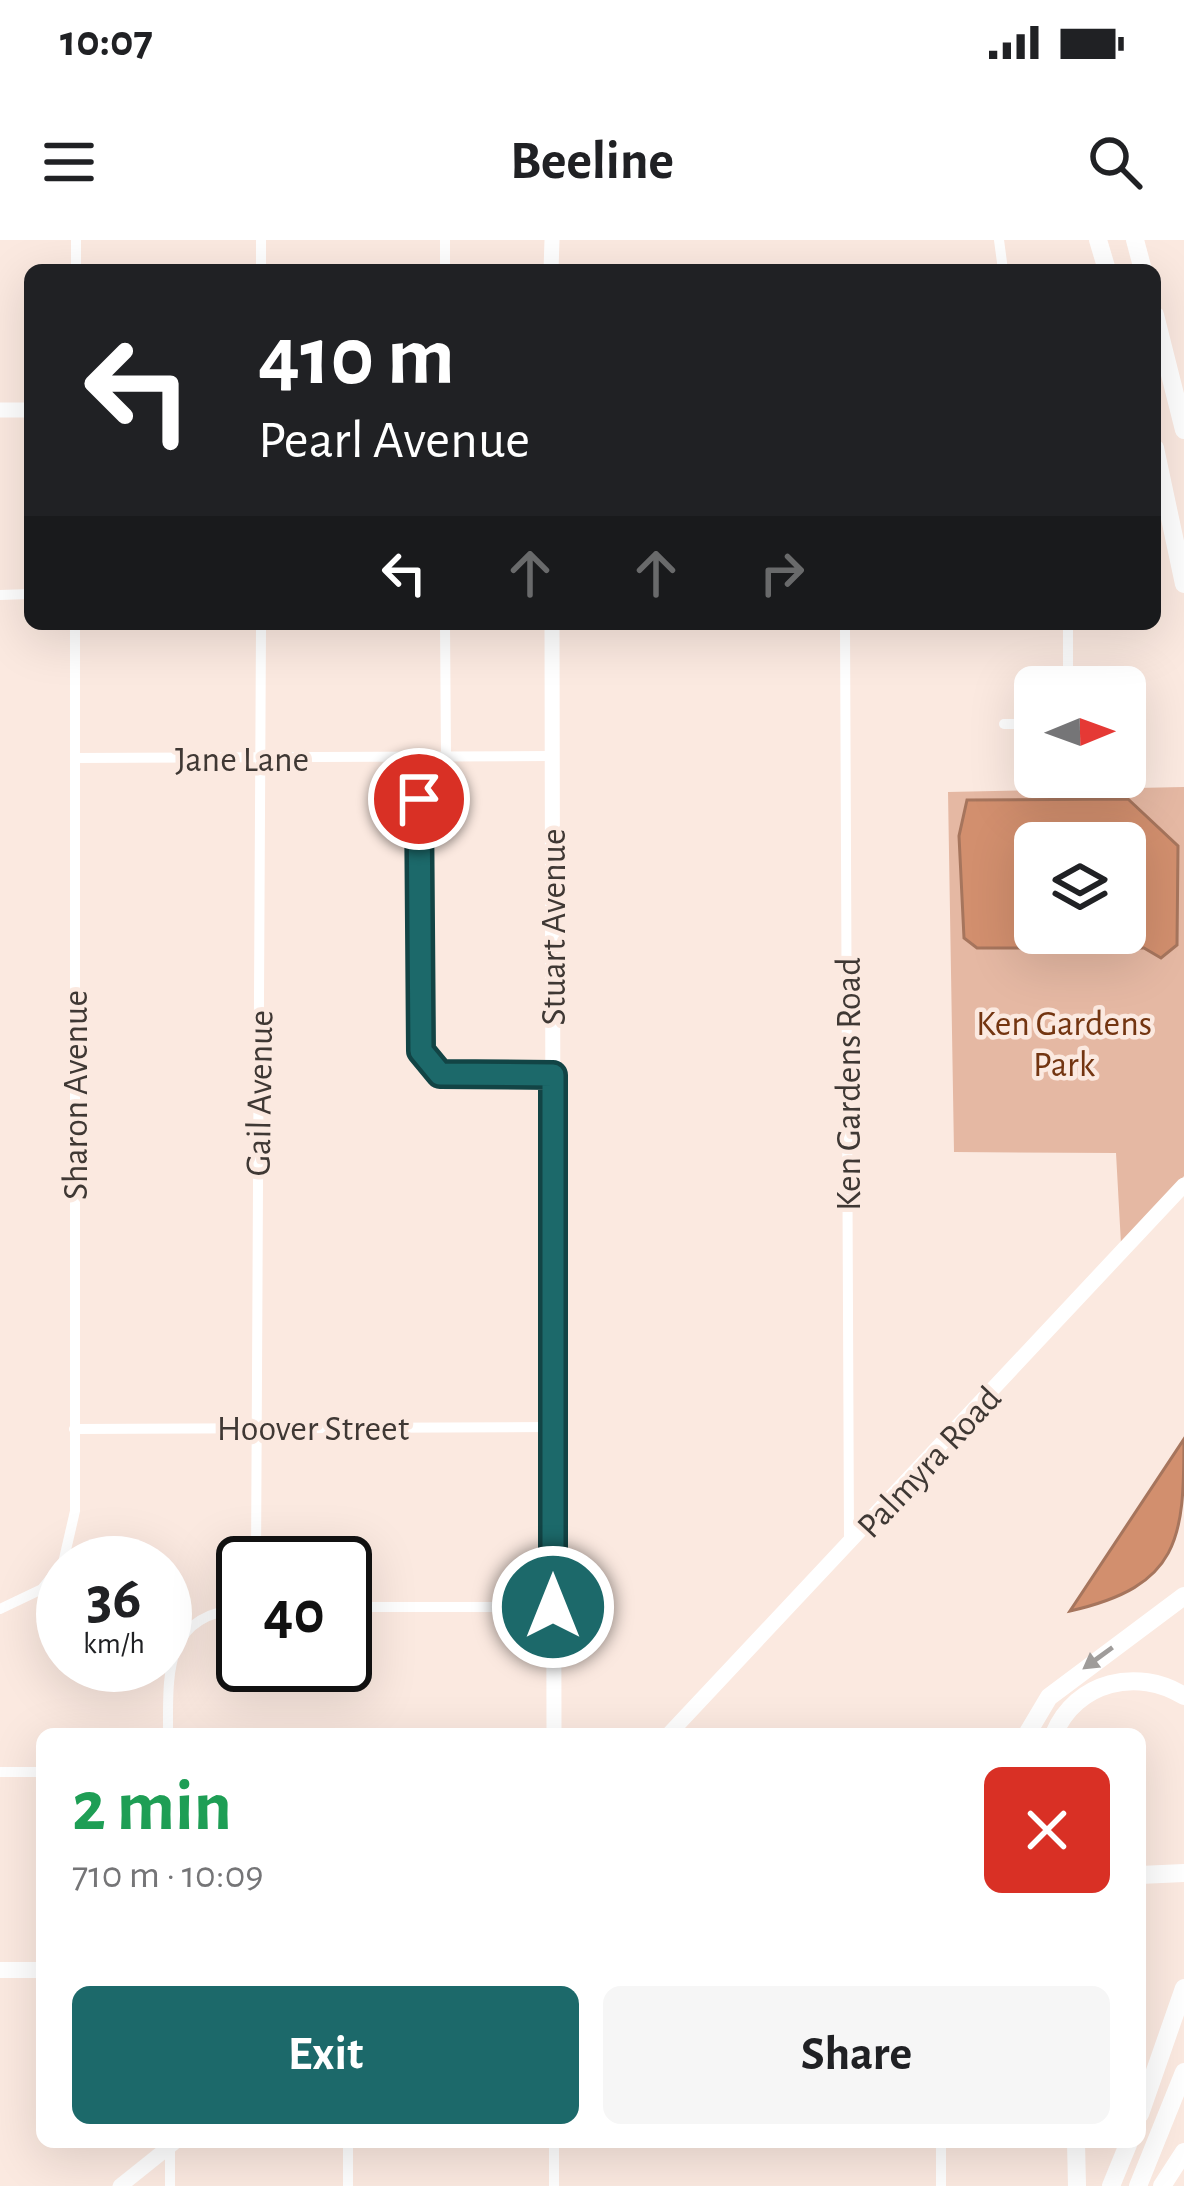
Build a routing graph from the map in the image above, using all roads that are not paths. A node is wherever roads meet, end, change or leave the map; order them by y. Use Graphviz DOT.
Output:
graph roads {
  1 [pos="1161,339"];
  2 [pos="1184,430"];
  3 [pos="1161,476"];
  4 [pos="1184,584"];
  5 [pos="75,630"];
  6 [pos="261,630"];
  7 [pos="446,630"];
  8 [pos="552,630"];
  9 [pos="845,630"];
  10 [pos="1067,630"];
  11 [pos="1067,666"];
  12 [pos="1004,724"];
  13 [pos="1014,724"];
  14 [pos="552,756"];
  15 [pos="446,757"];
  16 [pos="75,758"];
  17 [pos="261,758"];
  18 [pos="419,758"];
  19 [pos="553,1075"];
  20 [pos="1184,1185"];
  21 [pos="552,1426"];
  22 [pos="74,1429"];
  23 [pos="257,1429"];
  24 [pos="71,1536"];
  25 [pos="256,1536"];
  26 [pos="849,1545"];
  27 [pos="36,1592"];
  28 [pos="1184,1596"];
  29 [pos="372,1607"];
  30 [pos="553,1607"];
  31 [pos="0,1610"];
  32 [pos="216,1612"];
  33 [pos="1184,1696"];
  34 [pos="168,1728"];
  35 [pos="554,1728"];
  36 [pos="675,1728"];
  37 [pos="1031,1728"];
  38 [pos="1058,1728"];
  39 [pos="0,1772"];
  40 [pos="36,1772"];
  41 [pos="1184,1873"];
  42 [pos="1146,1877"];
  43 [pos="0,1970"];
  44 [pos="36,1970"];
  45 [pos="1184,1988"];
  46 [pos="1184,2072"];
  47 [pos="1146,2097"];
  48 [pos="168,2148"];
  49 [pos="173,2148"];
  50 [pos="348,2148"];
  51 [pos="554,2148"];
  52 [pos="941,2148"];
  53 [pos="1076,2148"];
  54 [pos="1127,2148"];
  55 [pos="1184,2152"];
  56 [pos="120,2186"];
  57 [pos="170,2186"];
  58 [pos="349,2186"];
  59 [pos="554,2186"];
  60 [pos="941,2186"];
  61 [pos="1077,2186"];
  62 [pos="1111,2186"];
  63 [pos="1138,2186"];
  64 [pos="1162,2186"];
  1 -- 2 [label="highway"];
  3 -- 4 [label="highway"];
  5 -- 16 [label="street, Sharon Avenue"];
  6 -- 17 [label="street, Gail Avenue"];
  7 -- 15 [label="street"];
  8 -- 14 [label="street, Stuart Avenue"];
  9 -- 26 [label="street, Ken Gardens Road"];
  10 -- 11 [label="street"];
  12 -- 13 [label="street"];
  14 -- 15 [label="street, Jane Lane"];
  14 -- 19 [label="street, Stuart Avenue"];
  15 -- 18 [label="street, Jane Lane"];
  16 -- 17 [label="street, Jane Lane"];
  16 -- 22 [label="street, Sharon Avenue"];
  17 -- 18 [label="street, Jane Lane"];
  17 -- 23 [label="street, Gail Avenue"];
  18 -- 19 [label="street"];
  19 -- 21 [label="street, Stuart Avenue"];
  20 -- 26 [label="street, Palmyra Road"];
  21 -- 23 [label="street, Hoover Street"];
  21 -- 30 [label="street, Stuart Avenue"];
  22 -- 23 [label="street, Hoover Street"];
  22 -- 24 [label="street, Sharon Avenue"];
  23 -- 25 [label="street, Gail Avenue"];
  26 -- 36 [label="street, Palmyra Road"];
  27 -- 31 [label="street, Sharon Avenue"];
  28 -- 37 [label="highway, one-way"];
  29 -- 30 [label="street"];
  30 -- 35 [label="street, Stuart Avenue"];
  32 -- 34 [label="street"];
  33 -- 38 [label="highway"];
  39 -- 40 [label="street"];
  41 -- 42 [label="highway"];
  43 -- 44 [label="main road"];
  45 -- 47 [label="highway"];
  46 -- 63 [label="highway"];
  48 -- 56 [label="street"];
  49 -- 57 [label="street"];
  50 -- 58 [label="street"];
  51 -- 59 [label="street"];
  52 -- 60 [label="street"];
  53 -- 61 [label="highway"];
  54 -- 62 [label="highway"];
  55 -- 64 [label="highway"];
}
